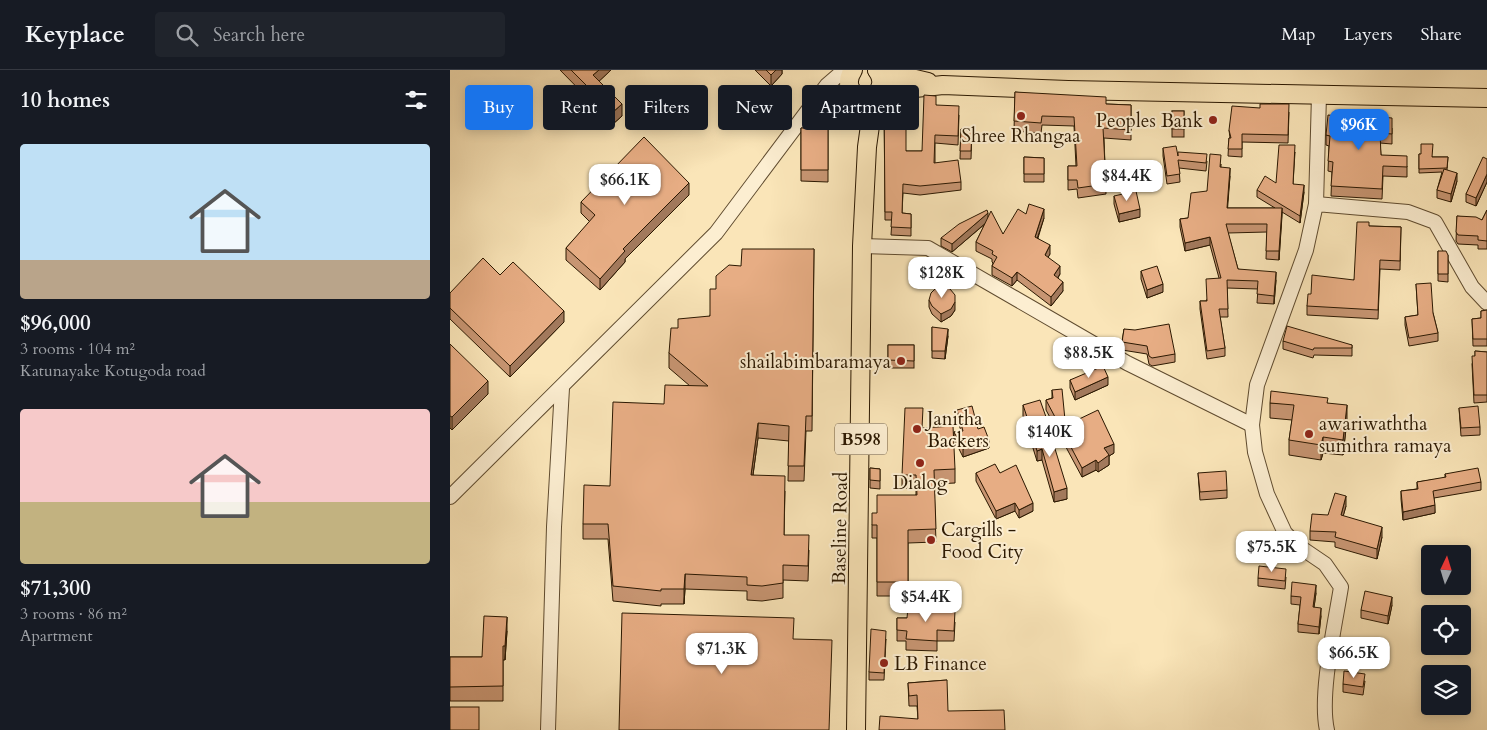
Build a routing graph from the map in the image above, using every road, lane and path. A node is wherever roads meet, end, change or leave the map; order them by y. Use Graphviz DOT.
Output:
graph roads {
  1 [pos="853,70"];
  2 [pos="877,70"];
  3 [pos="828,85"];
  4 [pos="857,85"];
  5 [pos="877,85"];
  6 [pos="943,85"];
  7 [pos="919,88"];
  8 [pos="1319,95"];
  9 [pos="1487,98"];
  10 [pos="802,120"];
  11 [pos="866,130"];
  12 [pos="1316,204"];
  13 [pos="862,246"];
  14 [pos="1487,303"];
  15 [pos="562,388"];
  16 [pos="1252,425"];
  17 [pos="450,498"];
  18 [pos="548,730"];
  19 [pos="856,730"];
  20 [pos="1327,730"];
  1 -- 3 [label="street"];
  1 -- 4 [label="main road"];
  2 -- 5 [label="main road"];
  2 -- 6 [label="main road"];
  6 -- 7 [label="main road"];
  6 -- 8 [label="main road"];
  8 -- 9 [label="main road"];
  8 -- 12 [label="street"];
  10 -- 15 [label="street"];
  11 -- 13 [label="main road, Baseline Road / B598"];
  12 -- 14 [label="street"];
  12 -- 16 [label="street"];
  13 -- 16 [label="street"];
  13 -- 19 [label="main road, Baseline Road / B598"];
  15 -- 17 [label="street"];
  15 -- 18 [label="street"];
  16 -- 20 [label="street"];
}
